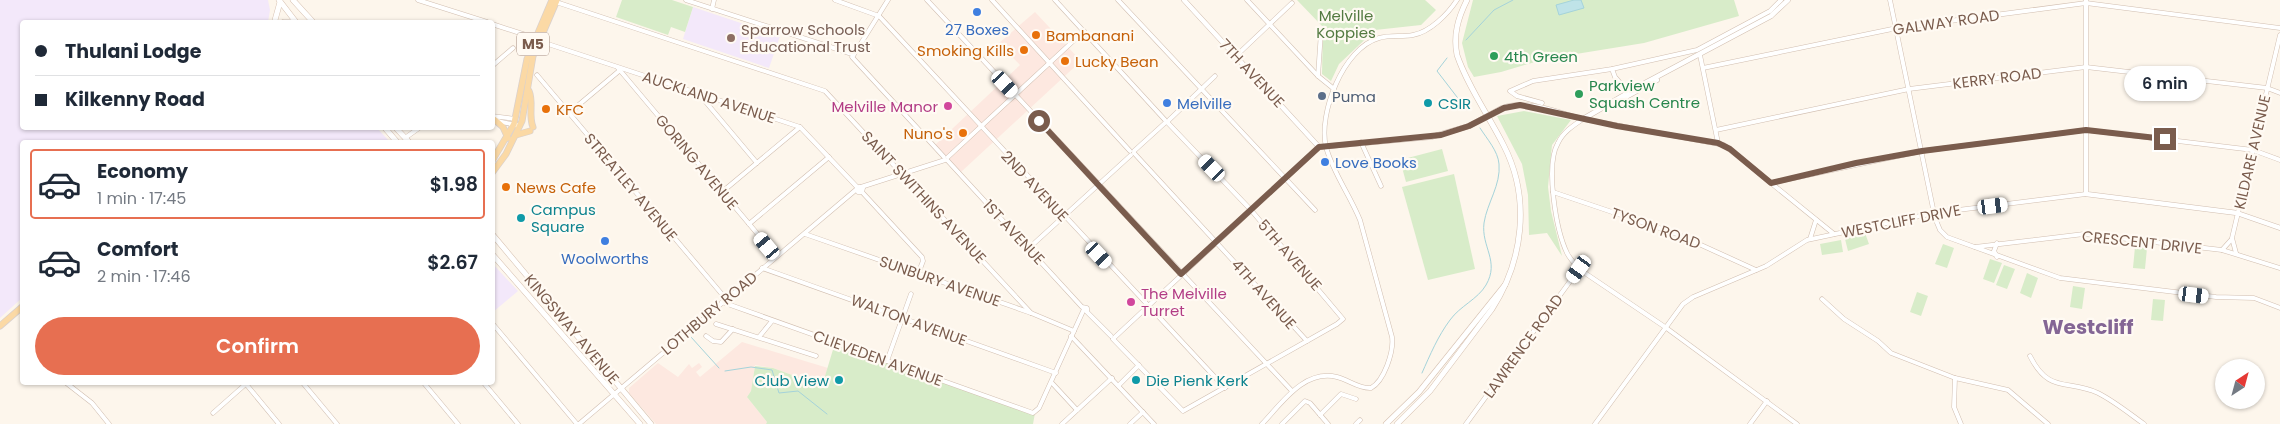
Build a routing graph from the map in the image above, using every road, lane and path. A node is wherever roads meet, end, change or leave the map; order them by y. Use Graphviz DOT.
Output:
graph roads {
  1 [pos="293,0"];
  2 [pos="418,0"];
  3 [pos="686,0"];
  4 [pos="714,0"];
  5 [pos="835,0"];
  6 [pos="888,0"];
  7 [pos="927,0"];
  8 [pos="992,0"];
  9 [pos="1055,0"];
  10 [pos="1118,0"];
  11 [pos="1184,0"];
  12 [pos="1247,0"];
  13 [pos="1457,0"];
  14 [pos="1467,0"];
  15 [pos="1781,0"];
  16 [pos="1788,0"];
  17 [pos="1890,0"];
  18 [pos="279,1"];
  19 [pos="555,1"];
  20 [pos="2086,1"];
  21 [pos="1292,3"];
  22 [pos="712,8"];
  23 [pos="879,16"];
  24 [pos="275,20"];
  25 [pos="294,20"];
  26 [pos="311,20"];
  27 [pos="481,20"];
  28 [pos="1270,24"];
  29 [pos="495,25"];
  30 [pos="1897,28"];
  31 [pos="2280,28"];
  32 [pos="1084,31"];
  33 [pos="1321,32"];
  34 [pos="2280,34"];
  35 [pos="537,40"];
  36 [pos="513,48"];
  37 [pos="852,55"];
  38 [pos="1700,55"];
  39 [pos="1236,56"];
  40 [pos="1050,62"];
  41 [pos="495,63"];
  42 [pos="2086,67"];
  43 [pos="1703,68"];
  44 [pos="619,69"];
  45 [pos="1612,69"];
  46 [pos="537,75"];
  47 [pos="1215,76"];
  48 [pos="1318,76"];
  49 [pos="2267,88"];
  50 [pos="528,89"];
  51 [pos="1202,89"];
  52 [pos="1334,89"];
  53 [pos="1909,89"];
  54 [pos="2280,93"];
  55 [pos="698,94"];
  56 [pos="1630,94"];
  57 [pos="1015,95"];
  58 [pos="1542,103"];
  59 [pos="569,113"];
  60 [pos="495,119"];
  61 [pos="1583,119"];
  62 [pos="495,120"];
  63 [pos="1166,120"];
  64 [pos="518,123"];
  65 [pos="800,127"];
  66 [pos="981,127"];
  67 [pos="387,130"];
  68 [pos="398,130"];
  69 [pos="417,130"];
  70 [pos="1716,130"];
  71 [pos="2086,130"];
  72 [pos="516,135"];
  73 [pos="508,138"];
  74 [pos="395,140"];
  75 [pos="407,140"];
  76 [pos="1361,142"];
  77 [pos="1718,143"];
  78 [pos="1326,146"];
  79 [pos="1319,147"];
  80 [pos="2253,150"];
  81 [pos="1922,151"];
  82 [pos="1132,152"];
  83 [pos="495,157"];
  84 [pos="829,157"];
  85 [pos="946,159"];
  86 [pos="2280,160"];
  87 [pos="757,163"];
  88 [pos="495,167"];
  89 [pos="902,174"];
  90 [pos="1285,177"];
  91 [pos="1771,183"];
  92 [pos="1098,185"];
  93 [pos="1382,186"];
  94 [pos="860,189"];
  95 [pos="722,192"];
  96 [pos="1553,192"];
  97 [pos="2086,194"];
  98 [pos="1251,210"];
  99 [pos="1316,210"];
  100 [pos="1934,213"];
  101 [pos="2237,213"];
  102 [pos="1063,216"];
  103 [pos="1816,220"];
  104 [pos="749,224"];
  105 [pos="2280,228"];
  106 [pos="804,234"];
  107 [pos="1834,234"];
  108 [pos="495,238"];
  109 [pos="1810,239"];
  110 [pos="2232,240"];
  111 [pos="1217,241"];
  112 [pos="1997,243"];
  113 [pos="1973,247"];
  114 [pos="1029,248"];
  115 [pos="2222,250"];
  116 [pos="2236,253"];
  117 [pos="776,256"];
  118 [pos="1997,257"];
  119 [pos="495,258"];
  120 [pos="762,268"];
  121 [pos="2280,268"];
  122 [pos="1579,269"];
  123 [pos="1756,270"];
  124 [pos="918,274"];
  125 [pos="1181,274"];
  126 [pos="1505,285"];
  127 [pos="911,294"];
  128 [pos="1822,299"];
  129 [pos="724,301"];
  130 [pos="1147,306"];
  131 [pos="2280,308"];
  132 [pos="20,309"];
  133 [pos="1085,310"];
  134 [pos="1031,313"];
  135 [pos="903,318"];
  136 [pos="772,321"];
  137 [pos="716,324"];
  138 [pos="0,326"];
  139 [pos="495,326"];
  140 [pos="1665,327"];
  141 [pos="733,329"];
  142 [pos="1074,331"];
  143 [pos="706,336"];
  144 [pos="1071,336"];
  145 [pos="759,337"];
  146 [pos="1113,337"];
  147 [pos="1307,341"];
  148 [pos="816,356"];
  149 [pos="2030,356"];
  150 [pos="887,362"];
  151 [pos="1139,365"];
  152 [pos="1265,365"];
  153 [pos="1056,373"];
  154 [pos="1112,378"];
  155 [pos="1955,378"];
  156 [pos="1052,382"];
  157 [pos="69,385"];
  158 [pos="245,385"];
  159 [pos="249,385"];
  160 [pos="304,385"];
  161 [pos="426,385"];
  162 [pos="486,385"];
  163 [pos="1118,385"];
  164 [pos="620,387"];
  165 [pos="1225,388"];
  166 [pos="1292,391"];
  167 [pos="615,394"];
  168 [pos="1356,399"];
  169 [pos="1766,401"];
  170 [pos="1077,410"];
  171 [pos="1143,412"];
  172 [pos="213,413"];
  173 [pos="1320,415"];
  174 [pos="1392,419"];
  175 [pos="1360,420"];
  176 [pos="109,424"];
  177 [pos="279,424"];
  178 [pos="337,424"];
  179 [pos="458,424"];
  180 [pos="518,424"];
  181 [pos="578,424"];
  182 [pos="640,424"];
  183 [pos="651,424"];
  184 [pos="1062,424"];
  185 [pos="1130,424"];
  186 [pos="1154,424"];
  187 [pos="1262,424"];
  188 [pos="1282,424"];
  189 [pos="1328,424"];
  190 [pos="1356,424"];
  191 [pos="1382,424"];
  192 [pos="1386,424"];
  193 [pos="1397,424"];
  194 [pos="1466,424"];
  195 [pos="1594,424"];
  196 [pos="1750,424"];
  197 [pos="1797,424"];
  198 [pos="1961,424"];
  199 [pos="2048,424"];
  200 [pos="2144,424"];
  1 -- 26 [label="main road"];
  2 -- 27 [label="street"];
  3 -- 22 [label="street, 1ST AVENUE"];
  4 -- 22 [label="street"];
  5 -- 23 [label="street, 2ND AVENUE"];
  6 -- 23 [label="street"];
  7 -- 57 [label="street"];
  8 -- 40 [label="street, 4TH AVENUE"];
  9 -- 32 [label="street, 5TH AVENUE"];
  10 -- 51 [label="street"];
  11 -- 39 [label="street, 7TH AVENUE"];
  12 -- 28 [label="street"];
  13 -- 52 [label="street"];
  14 -- 126 [label="main road"];
  15 -- 45 [label="street"];
  16 -- 38 [label="street"];
  17 -- 30 [label="street"];
  18 -- 24 [label="main road"];
  18 -- 25 [label="main road"];
  19 -- 35 [label="main road, M5"];
  19 -- 89 [label="street, SAINT SWITHINS AVENUE"];
  20 -- 30 [label="street, GALWAY ROAD"];
  20 -- 31 [label="street, GALWAY ROAD"];
  20 -- 42 [label="street"];
  21 -- 28 [label="street"];
  22 -- 37 [label="street, 1ST AVENUE"];
  23 -- 37 [label="street"];
  23 -- 66 [label="street, 2ND AVENUE"];
  28 -- 39 [label="street"];
  28 -- 48 [label="street"];
  29 -- 35 [label="street, AUCKLAND AVENUE"];
  30 -- 43 [label="street, GALWAY ROAD"];
  30 -- 53 [label="street"];
  32 -- 40 [label="street, LOTHBURY ROAD"];
  32 -- 63 [label="street, 5TH AVENUE"];
  33 -- 48 [label="street"];
  34 -- 49 [label="street, KILDARE AVENUE"];
  35 -- 44 [label="street, AUCKLAND AVENUE"];
  35 -- 50 [label="main road, M5"];
  35 -- 64 [label="main road, M5"];
  36 -- 41 [label="street"];
  37 -- 85 [label="street, 1ST AVENUE"];
  38 -- 43 [label="street"];
  38 -- 56 [label="street"];
  39 -- 79 [label="street, 7TH AVENUE"];
  40 -- 57 [label="street, LOTHBURY ROAD"];
  40 -- 82 [label="street, 4TH AVENUE"];
  42 -- 49 [label="street, KERRY ROAD"];
  42 -- 53 [label="street, KERRY ROAD"];
  42 -- 71 [label="street"];
  43 -- 70 [label="street"];
  44 -- 55 [label="street, AUCKLAND AVENUE"];
  44 -- 59 [label="street"];
  44 -- 95 [label="street, GORING AVENUE"];
  45 -- 56 [label="street"];
  45 -- 58 [label="street"];
  46 -- 59 [label="street, STREATLEY AVENUE"];
  47 -- 51 [label="street"];
  48 -- 52 [label="street"];
  49 -- 54 [label="street, KERRY ROAD"];
  49 -- 80 [label="street, KILDARE AVENUE"];
  50 -- 64 [label="main road, M5"];
  50 -- 72 [label="main road"];
  51 -- 63 [label="street"];
  51 -- 90 [label="street"];
  52 -- 78 [label="street"];
  53 -- 70 [label="street, KERRY ROAD"];
  53 -- 81 [label="street"];
  55 -- 65 [label="street, AUCKLAND AVENUE"];
  55 -- 87 [label="street"];
  56 -- 61 [label="street"];
  57 -- 66 [label="street, LOTHBURY ROAD"];
  57 -- 92 [label="street"];
  59 -- 129 [label="street, STREATLEY AVENUE"];
  60 -- 64 [label="street"];
  61 -- 76 [label="street, bridge"];
  61 -- 77 [label="street"];
  61 -- 96 [label="street"];
  62 -- 73 [label="main road"];
  63 -- 82 [label="street"];
  63 -- 98 [label="street, 5TH AVENUE"];
  64 -- 72 [label="main road, M5"];
  64 -- 73 [label="main road, M5"];
  65 -- 84 [label="street, AUCKLAND AVENUE"];
  65 -- 87 [label="street"];
  66 -- 85 [label="street, LOTHBURY ROAD"];
  66 -- 102 [label="street, 2ND AVENUE"];
  67 -- 74 [label="main road"];
  68 -- 75 [label="main road"];
  69 -- 75 [label="street"];
  70 -- 77 [label="street"];
  71 -- 80 [label="street"];
  71 -- 81 [label="street"];
  71 -- 97 [label="street"];
  72 -- 88 [label="main road, M5"];
  73 -- 83 [label="main road, M5"];
  76 -- 78 [label="street"];
  76 -- 93 [label="street"];
  77 -- 91 [label="street"];
  78 -- 79 [label="street"];
  78 -- 166 [label="street"];
  79 -- 90 [label="street"];
  80 -- 86 [label="street"];
  80 -- 101 [label="street, KILDARE AVENUE"];
  81 -- 91 [label="street"];
  81 -- 100 [label="street"];
  82 -- 92 [label="street"];
  82 -- 111 [label="street, 4TH AVENUE"];
  84 -- 94 [label="street, AUCKLAND AVENUE"];
  84 -- 104 [label="street"];
  85 -- 89 [label="street, LOTHBURY ROAD"];
  85 -- 114 [label="street, 1ST AVENUE"];
  87 -- 95 [label="street"];
  89 -- 94 [label="street, LOTHBURY ROAD"];
  89 -- 134 [label="street, SAINT SWITHINS AVENUE"];
  90 -- 98 [label="street"];
  90 -- 99 [label="street"];
  91 -- 103 [label="street"];
  92 -- 102 [label="street"];
  92 -- 125 [label="street"];
  94 -- 106 [label="street, LOTHBURY ROAD"];
  94 -- 124 [label="street, AUCKLAND AVENUE"];
  95 -- 104 [label="street, GORING AVENUE"];
  96 -- 122 [label="street"];
  96 -- 123 [label="street, TYSON ROAD"];
  97 -- 100 [label="street, WESTCLIFF DRIVE"];
  97 -- 101 [label="street, WESTCLIFF DRIVE"];
  98 -- 111 [label="street"];
  98 -- 147 [label="street, 5TH AVENUE"];
  100 -- 107 [label="street, WESTCLIFF DRIVE"];
  100 -- 113 [label="street"];
  101 -- 105 [label="street, WESTCLIFF DRIVE"];
  101 -- 110 [label="street, KILDARE AVENUE"];
  102 -- 114 [label="street"];
  102 -- 130 [label="street, 2ND AVENUE"];
  103 -- 107 [label="street"];
  103 -- 109 [label="street"];
  104 -- 117 [label="street, GORING AVENUE"];
  106 -- 117 [label="street, LOTHBURY ROAD"];
  106 -- 124 [label="street, SUNBURY AVENUE"];
  107 -- 109 [label="street, WESTCLIFF DRIVE"];
  108 -- 164 [label="main road, KINGSWAY AVENUE"];
  109 -- 123 [label="street, WESTCLIFF DRIVE"];
  110 -- 115 [label="street"];
  110 -- 116 [label="street, KILDARE AVENUE"];
  111 -- 125 [label="street"];
  111 -- 147 [label="street, 4TH AVENUE"];
  112 -- 113 [label="street, CRESCENT DRIVE"];
  112 -- 115 [label="street, CRESCENT DRIVE"];
  112 -- 118 [label="street"];
  113 -- 118 [label="street"];
  114 -- 133 [label="street, 1ST AVENUE"];
  115 -- 116 [label="street, CRESCENT DRIVE"];
  116 -- 121 [label="street, CRESCENT DRIVE"];
  117 -- 120 [label="street, LOTHBURY ROAD"];
  118 -- 131 [label="street"];
  119 -- 167 [label="main road, KINGSWAY AVENUE"];
  120 -- 129 [label="street, LOTHBURY ROAD"];
  120 -- 135 [label="street, WALTON AVENUE"];
  122 -- 140 [label="street"];
  122 -- 194 [label="street, LAWRENCE ROAD"];
  123 -- 140 [label="street, WESTCLIFF DRIVE"];
  124 -- 134 [label="street, SUNBURY AVENUE"];
  125 -- 130 [label="street"];
  125 -- 152 [label="street"];
  126 -- 174 [label="main road"];
  126 -- 193 [label="main road"];
  127 -- 135 [label="street"];
  128 -- 155 [label="street"];
  129 -- 136 [label="street, CLIEVEDEN AVENUE"];
  129 -- 164 [label="street, LOTHBURY ROAD"];
  130 -- 146 [label="street"];
  130 -- 165 [label="street, 2ND AVENUE"];
  132 -- 138 [label="main road"];
  133 -- 142 [label="street"];
  133 -- 146 [label="street, 1ST AVENUE"];
  134 -- 142 [label="street, SUNBURY AVENUE"];
  135 -- 150 [label="street"];
  135 -- 153 [label="street, WALTON AVENUE"];
  136 -- 145 [label="street"];
  136 -- 150 [label="street, CLIEVEDEN AVENUE"];
  137 -- 141 [label="street"];
  139 -- 181 [label="street"];
  140 -- 169 [label="street"];
  140 -- 195 [label="street, WESTCLIFF DRIVE"];
  141 -- 143 [label="street"];
  141 -- 145 [label="street"];
  142 -- 144 [label="street"];
  144 -- 153 [label="street"];
  144 -- 154 [label="street"];
  145 -- 148 [label="street"];
  146 -- 151 [label="street, 1ST AVENUE"];
  147 -- 152 [label="street"];
  149 -- 200 [label="street"];
  150 -- 156 [label="street, CLIEVEDEN AVENUE"];
  151 -- 163 [label="street"];
  151 -- 165 [label="street, 1ST AVENUE"];
  152 -- 165 [label="street"];
  152 -- 166 [label="street"];
  153 -- 156 [label="street"];
  154 -- 163 [label="street"];
  154 -- 170 [label="street"];
  155 -- 198 [label="street"];
  155 -- 199 [label="street"];
  156 -- 170 [label="street"];
  157 -- 176 [label="street"];
  158 -- 172 [label="street"];
  159 -- 177 [label="street"];
  160 -- 178 [label="street"];
  161 -- 179 [label="street"];
  162 -- 180 [label="street"];
  163 -- 171 [label="street"];
  164 -- 167 [label="street, LOTHBURY ROAD"];
  164 -- 183 [label="main road, KINGSWAY AVENUE"];
  166 -- 187 [label="street"];
  167 -- 181 [label="street, LOTHBURY ROAD"];
  167 -- 182 [label="main road, KINGSWAY AVENUE"];
  168 -- 173 [label="street"];
  169 -- 196 [label="street"];
  169 -- 197 [label="street"];
  170 -- 184 [label="street"];
  171 -- 185 [label="street"];
  171 -- 186 [label="street"];
  173 -- 188 [label="street"];
  173 -- 189 [label="street"];
  174 -- 191 [label="main road"];
  174 -- 192 [label="main road"];
  175 -- 190 [label="street"];
}
